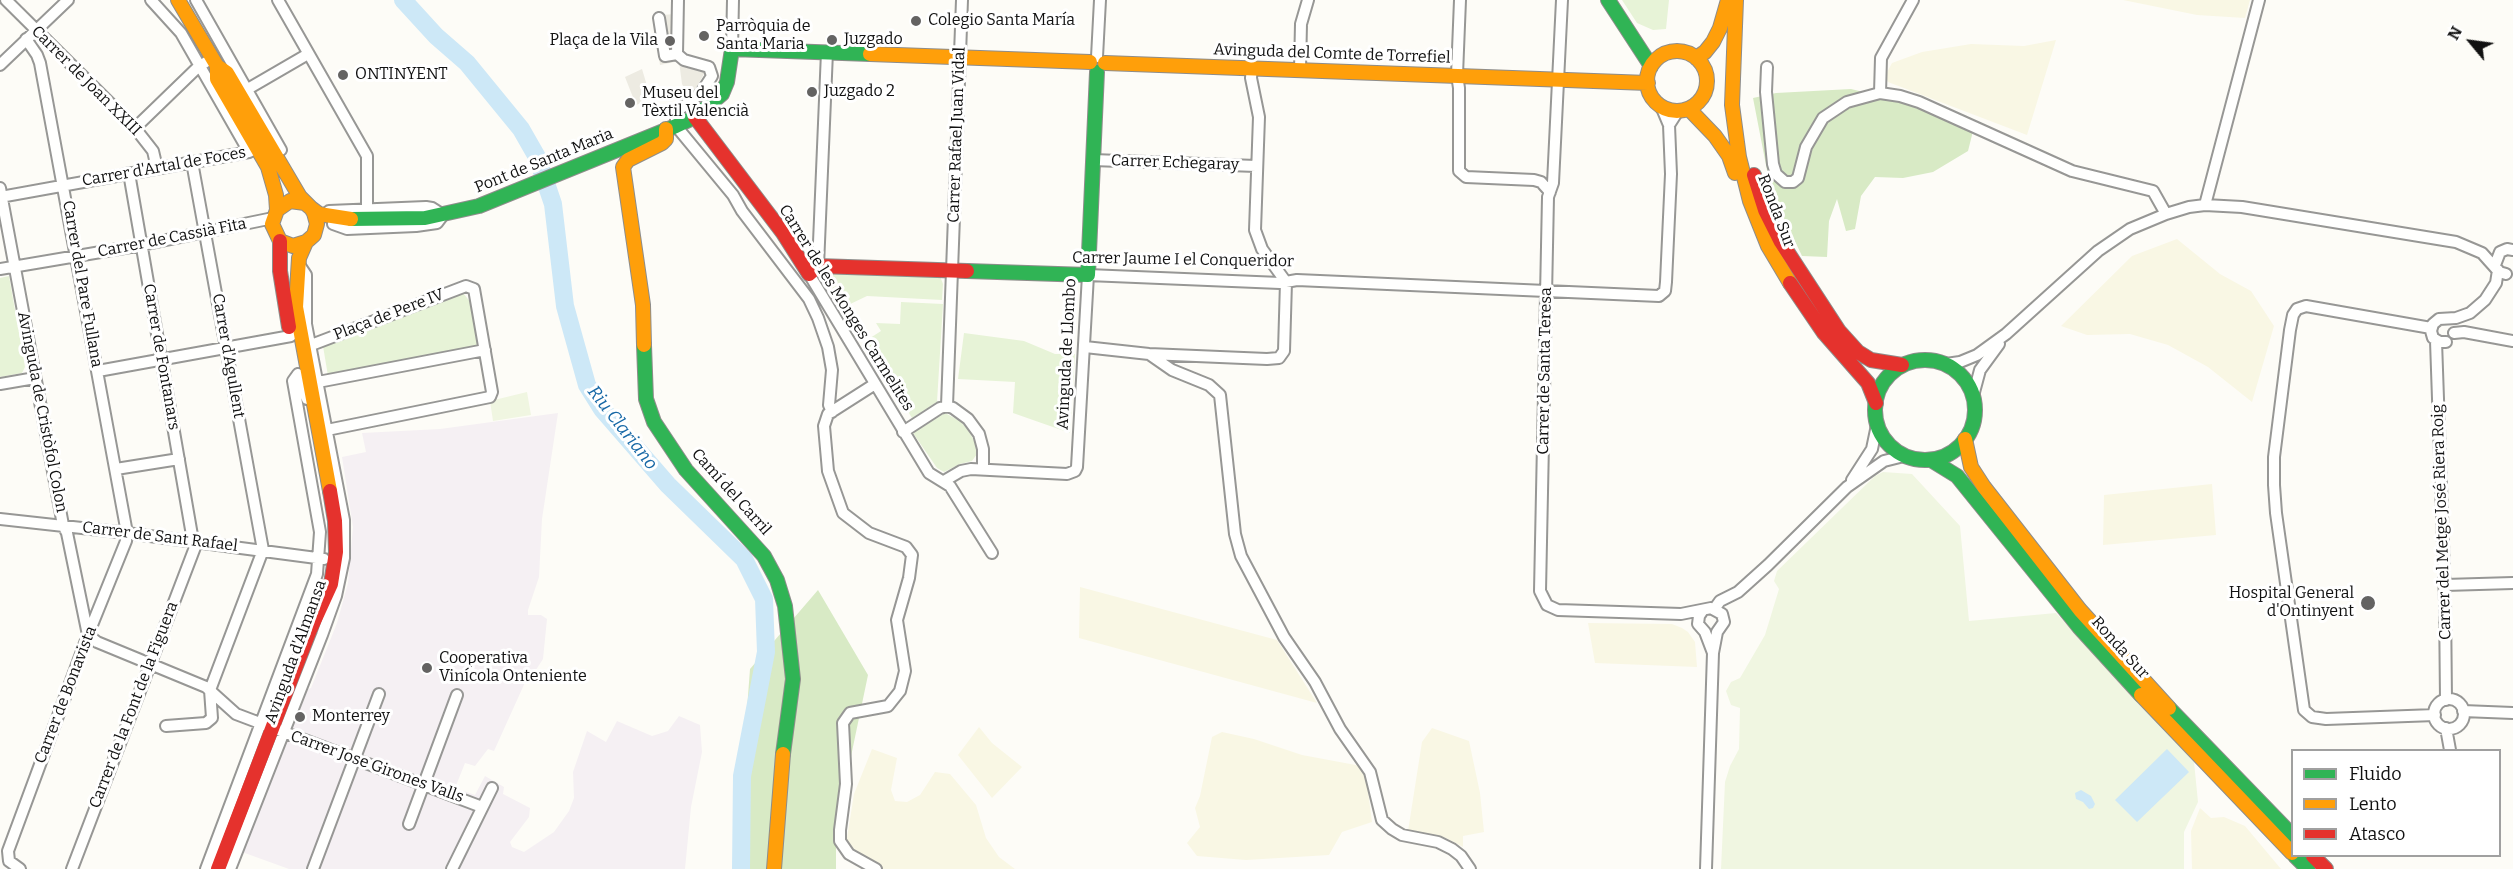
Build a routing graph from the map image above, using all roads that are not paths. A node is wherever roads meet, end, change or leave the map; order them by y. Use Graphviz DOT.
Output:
graph roads {
  1 [pos="6,0"];
  2 [pos="68,0"];
  3 [pos="151,0"];
  4 [pos="178,0"];
  5 [pos="196,0"];
  6 [pos="278,0"];
  7 [pos="678,0"];
  8 [pos="733,0"];
  9 [pos="962,0"];
  10 [pos="1100,0"];
  11 [pos="1308,0"];
  12 [pos="1460,0"];
  13 [pos="1562,0"];
  14 [pos="1608,0"];
  15 [pos="1728,0"];
  16 [pos="1736,0"];
  17 [pos="1748,0"];
  18 [pos="1913,0"];
  19 [pos="2259,0"];
  20 [pos="677,15"];
  21 [pos="35,31"];
  22 [pos="26,39"];
  23 [pos="732,49"];
  24 [pos="826,52"];
  25 [pos="308,54"];
  26 [pos="677,54"];
  27 [pos="959,56"];
  28 [pos="1696,57"];
  29 [pos="1651,61"];
  30 [pos="210,63"];
  31 [pos="1097,64"];
  32 [pos="0,65"];
  33 [pos="1252,67"];
  34 [pos="1767,67"];
  35 [pos="1300,69"];
  36 [pos="1457,75"];
  37 [pos="1557,79"];
  38 [pos="1644,86"];
  39 [pos="246,90"];
  40 [pos="1880,93"];
  41 [pos="1661,106"];
  42 [pos="1684,110"];
  43 [pos="695,117"];
  44 [pos="1669,125"];
  45 [pos="135,128"];
  46 [pos="671,128"];
  47 [pos="253,150"];
  48 [pos="1093,160"];
  49 [pos="192,162"];
  50 [pos="1256,165"];
  51 [pos="157,168"];
  52 [pos="129,173"];
  53 [pos="63,185"];
  54 [pos="292,185"];
  55 [pos="1550,192"];
  56 [pos="0,194"];
  57 [pos="2205,205"];
  58 [pos="311,208"];
  59 [pos="367,211"];
  60 [pos="275,214"];
  61 [pos="446,214"];
  62 [pos="2166,214"];
  63 [pos="351,219"];
  64 [pos="333,224"];
  65 [pos="316,230"];
  66 [pos="206,232"];
  67 [pos="280,241"];
  68 [pos="306,242"];
  69 [pos="142,244"];
  70 [pos="1768,246"];
  71 [pos="2513,250"];
  72 [pos="76,256"];
  73 [pos="298,263"];
  74 [pos="15,266"];
  75 [pos="2502,267"];
  76 [pos="0,269"];
  77 [pos="813,270"];
  78 [pos="952,270"];
  79 [pos="1088,275"];
  80 [pos="1286,282"];
  81 [pos="1547,292"];
  82 [pos="2455,326"];
  83 [pos="2431,328"];
  84 [pos="2006,334"];
  85 [pos="291,336"];
  86 [pos="2513,340"];
  87 [pos="2441,341"];
  88 [pos="307,346"];
  89 [pos="1085,347"];
  90 [pos="226,349"];
  91 [pos="485,351"];
  92 [pos="1149,354"];
  93 [pos="162,360"];
  94 [pos="1946,364"];
  95 [pos="1902,365"];
  96 [pos="98,371"];
  97 [pos="35,378"];
  98 [pos="299,378"];
  99 [pos="318,382"];
  100 [pos="0,384"];
  101 [pos="874,384"];
  102 [pos="1973,396"];
  103 [pos="1876,403"];
  104 [pos="947,406"];
  105 [pos="832,412"];
  106 [pos="1877,426"];
  107 [pos="323,430"];
  108 [pos="903,432"];
  109 [pos="1965,439"];
  110 [pos="1904,456"];
  111 [pos="179,459"];
  112 [pos="1931,460"];
  113 [pos="116,469"];
  114 [pos="983,469"];
  115 [pos="944,481"];
  116 [pos="1847,488"];
  117 [pos="0,519"];
  118 [pos="63,525"];
  119 [pos="340,532"];
  120 [pos="127,533"];
  121 [pos="195,541"];
  122 [pos="263,550"];
  123 [pos="992,553"];
  124 [pos="322,559"];
  125 [pos="2513,583"];
  126 [pos="2445,585"];
  127 [pos="1703,610"];
  128 [pos="1719,611"];
  129 [pos="1681,614"];
  130 [pos="315,630"];
  131 [pos="1707,630"];
  132 [pos="88,635"];
  133 [pos="151,663"];
  134 [pos="210,690"];
  135 [pos="379,694"];
  136 [pos="457,695"];
  137 [pos="2448,696"];
  138 [pos="2513,712"];
  139 [pos="2463,714"];
  140 [pos="2435,715"];
  141 [pos="166,726"];
  142 [pos="273,728"];
  143 [pos="2449,728"];
  144 [pos="2450,746"];
  145 [pos="355,759"];
  146 [pos="424,785"];
  147 [pos="492,788"];
  148 [pos="482,807"];
  149 [pos="409,824"];
  150 [pos="2291,834"];
  151 [pos="2291,851"];
  152 [pos="2297,857"];
  153 [pos="2315,857"];
  154 [pos="20,869"];
  155 [pos="72,869"];
  156 [pos="206,869"];
  157 [pos="218,869"];
  158 [pos="230,869"];
  159 [pos="313,869"];
  160 [pos="452,869"];
  161 [pos="774,869"];
  162 [pos="876,869"];
  163 [pos="1470,869"];
  164 [pos="1706,869"];
  165 [pos="2308,869"];
  166 [pos="2326,869"];
  1 -- 21 [label="street, Carrer de Joan XXIII"];
  2 -- 21 [label="street"];
  3 -- 30 [label="street"];
  4 -- 30 [label="street"];
  5 -- 39 [label="street"];
  6 -- 25 [label="street"];
  7 -- 20 [label="street"];
  8 -- 23 [label="street"];
  9 -- 27 [label="street, Carrer Rafael Juan Vidal"];
  10 -- 31 [label="street"];
  11 -- 35 [label="street"];
  12 -- 36 [label="street"];
  13 -- 37 [label="street, Carrer de Santa Teresa"];
  14 -- 29 [label="street"];
  15 -- 28 [label="street"];
  16 -- 70 [label="street, Ronda Sur"];
  17 -- 95 [label="street, Ronda Sur"];
  18 -- 40 [label="street"];
  19 -- 57 [label="street"];
  20 -- 26 [label="street"];
  20 -- 26 [label="street"];
  21 -- 22 [label="street"];
  21 -- 45 [label="street, Carrer de Joan XXIII"];
  22 -- 32 [label="street"];
  22 -- 53 [label="street, Carrer del Pare Fullana"];
  23 -- 24 [label="street, Avinguda del Comte de Torrefiel"];
  23 -- 43 [label="street, Pont de Santa Maria"];
  24 -- 27 [label="street, Avinguda del Comte de Torrefiel"];
  24 -- 77 [label="street"];
  25 -- 39 [label="street"];
  25 -- 59 [label="street"];
  26 -- 46 [label="street"];
  27 -- 31 [label="street, Avinguda del Comte de Torrefiel"];
  27 -- 78 [label="street, Carrer Rafael Juan Vidal"];
  28 -- 29 [label="street"];
  28 -- 42 [label="street"];
  29 -- 38 [label="street"];
  30 -- 45 [label="street"];
  30 -- 47 [label="street"];
  30 -- 54 [label="street"];
  31 -- 33 [label="street, Avinguda del Comte de Torrefiel"];
  31 -- 48 [label="street, Avinguda de Llombo"];
  33 -- 35 [label="street, Avinguda del Comte de Torrefiel"];
  33 -- 50 [label="street"];
  34 -- 40 [label="street"];
  35 -- 36 [label="street, Avinguda del Comte de Torrefiel"];
  36 -- 37 [label="street, Avinguda del Comte de Torrefiel"];
  36 -- 55 [label="street"];
  37 -- 38 [label="street, Avinguda del Comte de Torrefiel"];
  37 -- 55 [label="street, Carrer de Santa Teresa"];
  38 -- 41 [label="street"];
  39 -- 54 [label="street"];
  40 -- 62 [label="street"];
  41 -- 42 [label="street"];
  41 -- 44 [label="street"];
  42 -- 44 [label="street"];
  42 -- 70 [label="street"];
  43 -- 46 [label="street, Pont de Santa Maria"];
  43 -- 77 [label="street, Carrer de les Monges Carmelites"];
  44 -- 81 [label="street, Carrer Jaume I el Conqueridor"];
  45 -- 51 [label="street, Carrer de Joan XXIII"];
  46 -- 61 [label="street, Pont de Santa Maria"];
  46 -- 105 [label="street, Carrer de les Monges Carmelites"];
  46 -- 161 [label="street, Camí del Carril"];
  47 -- 49 [label="street, Carrer d'Artal de Foces"];
  47 -- 60 [label="street"];
  48 -- 50 [label="street, Carrer Echegaray"];
  48 -- 79 [label="street, Avinguda de Llombo"];
  49 -- 51 [label="street, Carrer d'Artal de Foces"];
  49 -- 66 [label="street, Carrer d'Agullent"];
  50 -- 80 [label="street"];
  51 -- 52 [label="street, Carrer d'Artal de Foces"];
  52 -- 53 [label="street, Carrer d'Artal de Foces"];
  52 -- 69 [label="street, Carrer de Fontanars"];
  53 -- 56 [label="street, Carrer d'Artal de Foces"];
  53 -- 72 [label="street, Carrer del Pare Fullana"];
  54 -- 58 [label="street"];
  55 -- 81 [label="street, Carrer de Santa Teresa"];
  56 -- 74 [label="street, Avinguda de Cristòfol Colon"];
  57 -- 62 [label="street"];
  57 -- 75 [label="street"];
  58 -- 59 [label="street"];
  58 -- 60 [label="street"];
  58 -- 63 [label="street"];
  58 -- 65 [label="street"];
  59 -- 61 [label="street"];
  60 -- 66 [label="street, Carrer de Cassià Fita"];
  60 -- 67 [label="street"];
  61 -- 63 [label="street, Pont de Santa Maria"];
  61 -- 64 [label="street"];
  62 -- 84 [label="street"];
  63 -- 64 [label="street"];
  64 -- 65 [label="street"];
  65 -- 68 [label="street"];
  66 -- 69 [label="street, Carrer de Cassià Fita"];
  66 -- 90 [label="street, Carrer d'Agullent"];
  67 -- 68 [label="street"];
  67 -- 85 [label="street, Avinguda d'Almansa"];
  68 -- 73 [label="street, Avinguda d'Almansa"];
  69 -- 72 [label="street, Carrer de Cassià Fita"];
  69 -- 93 [label="street, Carrer de Fontanars"];
  70 -- 103 [label="street, Ronda Sur"];
  71 -- 75 [label="street"];
  72 -- 74 [label="street, Carrer de Cassià Fita"];
  72 -- 96 [label="street, Carrer del Pare Fullana"];
  73 -- 88 [label="street, Avinguda d'Almansa"];
  73 -- 88 [label="street, Avinguda d'Almansa"];
  74 -- 76 [label="street, Carrer de Cassià Fita"];
  74 -- 97 [label="street, Avinguda de Cristòfol Colon"];
  75 -- 82 [label="street"];
  77 -- 78 [label="street, Carrer Jaume I el Conqueridor"];
  77 -- 101 [label="street, Carrer de les Monges Carmelites"];
  78 -- 79 [label="street, Carrer Jaume I el Conqueridor"];
  78 -- 104 [label="street, Carrer Rafael Juan Vidal"];
  79 -- 80 [label="street, Carrer Jaume I el Conqueridor"];
  79 -- 89 [label="street, Avinguda de Llombo"];
  80 -- 81 [label="street, Carrer Jaume I el Conqueridor"];
  80 -- 92 [label="street"];
  81 -- 129 [label="street, Carrer de Santa Teresa"];
  82 -- 83 [label="street"];
  82 -- 86 [label="street"];
  82 -- 87 [label="street"];
  83 -- 87 [label="street"];
  83 -- 140 [label="street"];
  84 -- 94 [label="street"];
  84 -- 102 [label="street"];
  85 -- 90 [label="street"];
  85 -- 98 [label="street, Avinguda d'Almansa"];
  87 -- 126 [label="street, Carrer del Metge José Riera Roig"];
  88 -- 91 [label="street, Plaça de Pere IV"];
  88 -- 99 [label="street, Avinguda d'Almansa"];
  88 -- 107 [label="street, Avinguda d'Almansa"];
  89 -- 92 [label="street"];
  89 -- 114 [label="street, Avinguda de Llombo"];
  90 -- 93 [label="street"];
  90 -- 122 [label="street, Carrer d'Agullent"];
  91 -- 99 [label="street"];
  91 -- 107 [label="street"];
  92 -- 163 [label="street"];
  93 -- 96 [label="street"];
  93 -- 111 [label="street, Carrer de Fontanars"];
  94 -- 95 [label="street"];
  94 -- 102 [label="street"];
  95 -- 103 [label="street"];
  96 -- 113 [label="street, Carrer del Pare Fullana"];
  97 -- 100 [label="street"];
  97 -- 118 [label="street, Avinguda de Cristòfol Colon"];
  98 -- 107 [label="street"];
  98 -- 124 [label="street, Avinguda d'Almansa"];
  99 -- 107 [label="street, Avinguda d'Almansa"];
  101 -- 105 [label="street"];
  101 -- 108 [label="street, Carrer de les Monges Carmelites"];
  102 -- 109 [label="street"];
  103 -- 106 [label="street"];
  104 -- 108 [label="street"];
  104 -- 114 [label="street"];
  105 -- 162 [label="street, Carrer de les Monges Carmelites"];
  106 -- 110 [label="street"];
  106 -- 116 [label="street"];
  107 -- 119 [label="street, Avinguda d'Almansa"];
  108 -- 115 [label="street, Carrer de les Monges Carmelites"];
  109 -- 112 [label="street"];
  109 -- 150 [label="street, Ronda Sur"];
  110 -- 112 [label="street"];
  110 -- 116 [label="street"];
  111 -- 113 [label="street"];
  111 -- 121 [label="street, Carrer de Fontanars"];
  112 -- 151 [label="street, Ronda Sur"];
  113 -- 120 [label="street, Carrer del Pare Fullana"];
  114 -- 115 [label="street, Avinguda de Llombo"];
  115 -- 123 [label="street, Carrer de les Monges Carmelites"];
  116 -- 128 [label="street"];
  117 -- 118 [label="street, Carrer de Sant Rafael"];
  118 -- 120 [label="street, Carrer de Sant Rafael"];
  118 -- 132 [label="street, Avinguda de Cristòfol Colon"];
  119 -- 124 [label="street"];
  119 -- 130 [label="street, Avinguda d'Almansa"];
  119 -- 130 [label="street, Avinguda d'Almansa"];
  120 -- 121 [label="street, Carrer de Sant Rafael"];
  120 -- 132 [label="street, Carrer de Bonavista"];
  121 -- 122 [label="street, Carrer de Sant Rafael"];
  121 -- 133 [label="street, Carrer de la Font de la Figuera"];
  122 -- 124 [label="street, Carrer de Sant Rafael"];
  122 -- 134 [label="street"];
  124 -- 130 [label="street, Avinguda d'Almansa"];
  124 -- 142 [label="street, Avinguda d'Almansa"];
  125 -- 126 [label="street"];
  126 -- 137 [label="street, Carrer del Metge José Riera Roig"];
  127 -- 128 [label="street, Carrer de Santa Teresa"];
  127 -- 129 [label="street, Carrer de Santa Teresa"];
  127 -- 131 [label="street"];
  128 -- 131 [label="street"];
  129 -- 131 [label="street, Carrer de Santa Teresa"];
  130 -- 142 [label="street, Avinguda d'Almansa"];
  131 -- 164 [label="street"];
  132 -- 133 [label="street, Carrer Jose Girones Valls"];
  132 -- 154 [label="street, Carrer de Bonavista"];
  133 -- 134 [label="street, Carrer Jose Girones Valls"];
  133 -- 155 [label="street, Carrer de la Font de la Figuera"];
  134 -- 141 [label="street"];
  134 -- 142 [label="street, Carrer Jose Girones Valls"];
  135 -- 145 [label="street"];
  136 -- 146 [label="street"];
  137 -- 139 [label="street"];
  137 -- 140 [label="street"];
  138 -- 139 [label="street"];
  139 -- 143 [label="street"];
  140 -- 143 [label="street"];
  142 -- 145 [label="street, Carrer Jose Girones Valls"];
  142 -- 156 [label="street, Avinguda d'Almansa"];
  142 -- 157 [label="street, Avinguda d'Almansa"];
  142 -- 158 [label="street, Avinguda d'Almansa"];
  143 -- 144 [label="street"];
  145 -- 146 [label="street, Carrer Jose Girones Valls"];
  145 -- 159 [label="street"];
  146 -- 148 [label="street, Carrer Jose Girones Valls"];
  146 -- 149 [label="street"];
  147 -- 148 [label="street"];
  148 -- 160 [label="street"];
  152 -- 165 [label="street, Ronda Sur"];
  153 -- 166 [label="street"];
}
